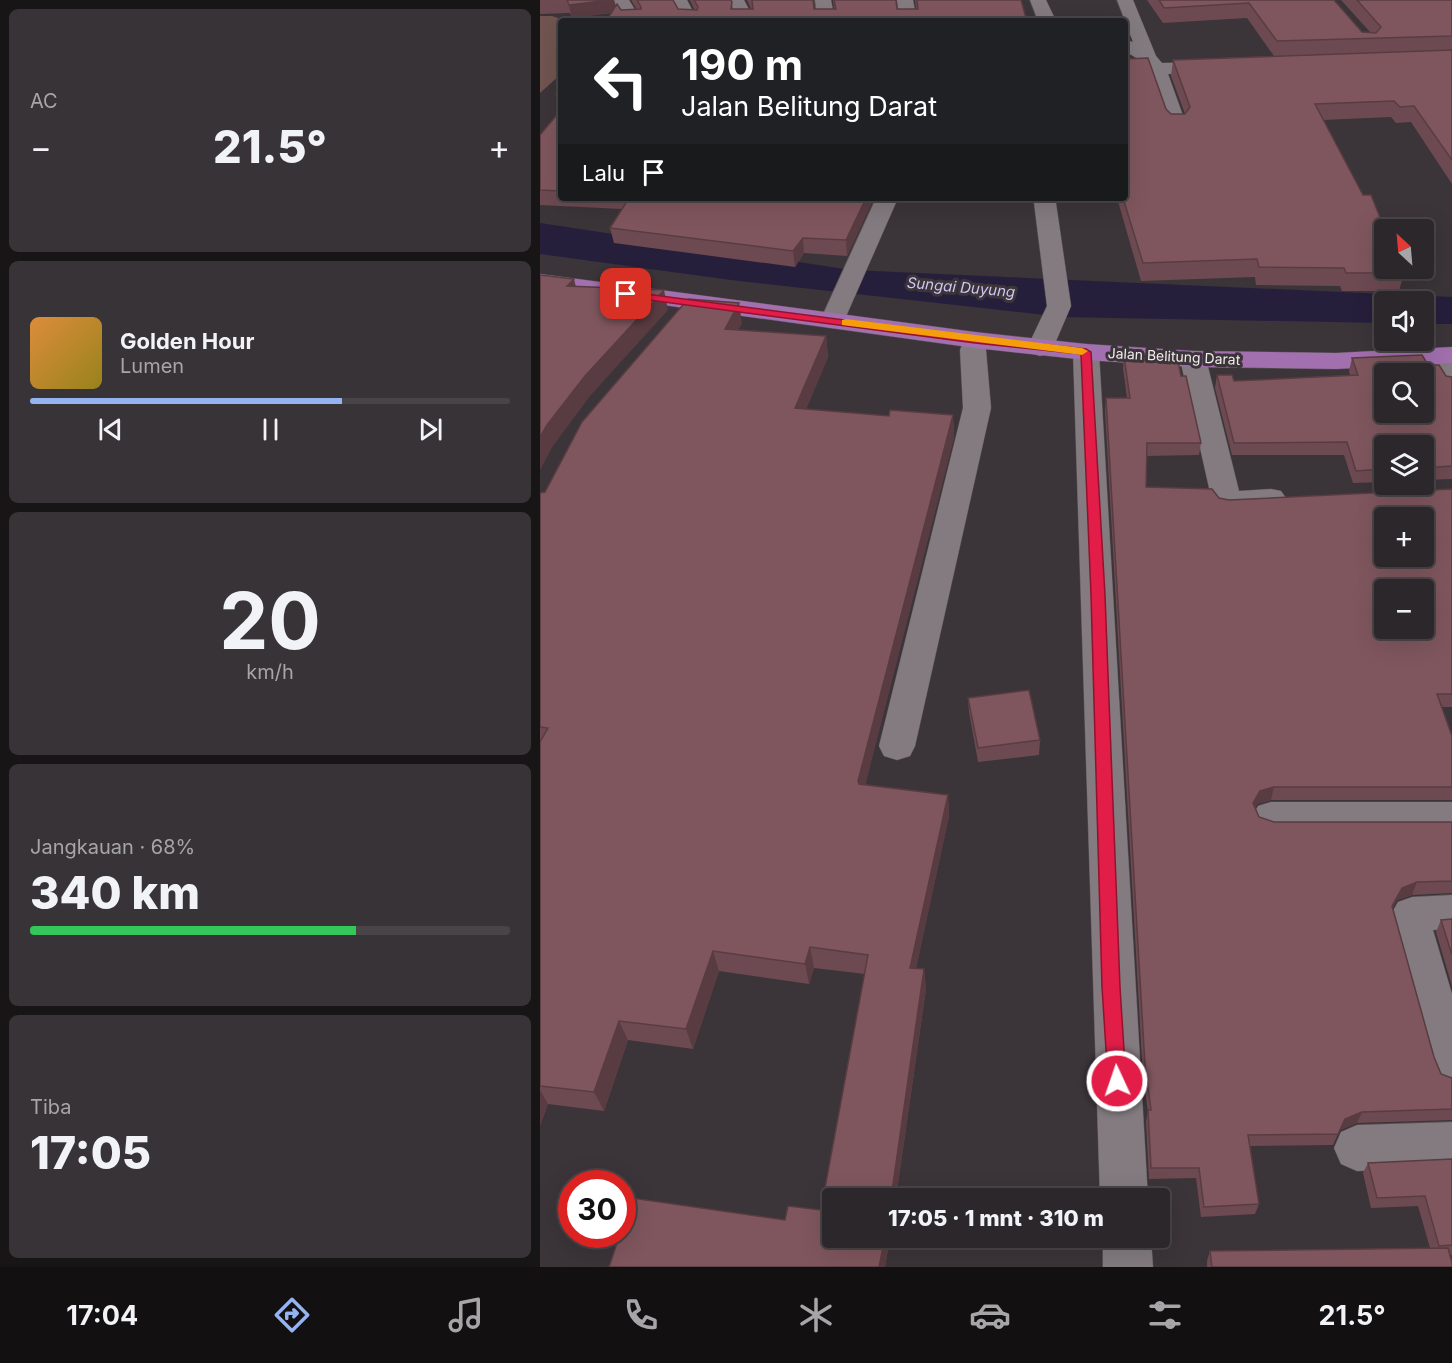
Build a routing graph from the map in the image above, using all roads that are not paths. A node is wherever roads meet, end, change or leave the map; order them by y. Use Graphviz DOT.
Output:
graph roads {
  1 [pos="621,0"];
  2 [pos="679,0"];
  3 [pos="736,0"];
  4 [pos="824,0"];
  5 [pos="905,0"];
  6 [pos="1038,0"];
  7 [pos="1125,0"];
  8 [pos="631,18"];
  9 [pos="689,18"];
  10 [pos="744,18"];
  11 [pos="826,18"];
  12 [pos="908,18"];
  13 [pos="1046,18"];
  14 [pos="1128,47"];
  15 [pos="1152,62"];
  16 [pos="1237,66"];
  17 [pos="1176,124"];
  18 [pos="886,201"];
  19 [pos="1045,203"];
  20 [pos="540,281"];
  21 [pos="691,303"];
  22 [pos="832,321"];
  23 [pos="672,326"];
  24 [pos="975,340"];
  25 [pos="1040,348"];
  26 [pos="1086,352"];
  27 [pos="1447,355"];
  28 [pos="1193,359"];
  29 [pos="1452,380"];
  30 [pos="1296,497"];
  31 [pos="897,746"];
  32 [pos="1270,817"];
  33 [pos="1452,817"];
  34 [pos="1452,912"];
  35 [pos="1443,1000"];
  36 [pos="1452,1068"];
  37 [pos="1452,1145"];
  38 [pos="1357,1148"];
  39 [pos="1123,1188"];
  40 [pos="1127,1248"];
  41 [pos="1128,1267"];
  1 -- 8 [label="street"];
  2 -- 9 [label="street"];
  3 -- 10 [label="street"];
  4 -- 11 [label="street"];
  5 -- 12 [label="street"];
  6 -- 13 [label="street"];
  7 -- 15 [label="street"];
  14 -- 15 [label="street"];
  15 -- 16 [label="street"];
  15 -- 17 [label="street"];
  18 -- 22 [label="street"];
  19 -- 25 [label="street"];
  20 -- 21 [label="main road, Jalan Belitung Darat"];
  21 -- 22 [label="main road, Jalan Belitung Darat"];
  21 -- 23 [label="street"];
  22 -- 24 [label="main road, Jalan Belitung Darat"];
  24 -- 25 [label="main road, Jalan Belitung Darat"];
  24 -- 31 [label="street"];
  25 -- 26 [label="main road, Jalan Belitung Darat"];
  26 -- 28 [label="main road, Jalan Belitung Darat"];
  26 -- 39 [label="street"];
  27 -- 28 [label="main road, Jalan Belitung Darat"];
  27 -- 29 [label="street"];
  28 -- 30 [label="street"];
  32 -- 33 [label="street"];
  34 -- 35 [label="street"];
  35 -- 36 [label="street"];
  37 -- 38 [label="street"];
  40 -- 41 [label="street"];
}
